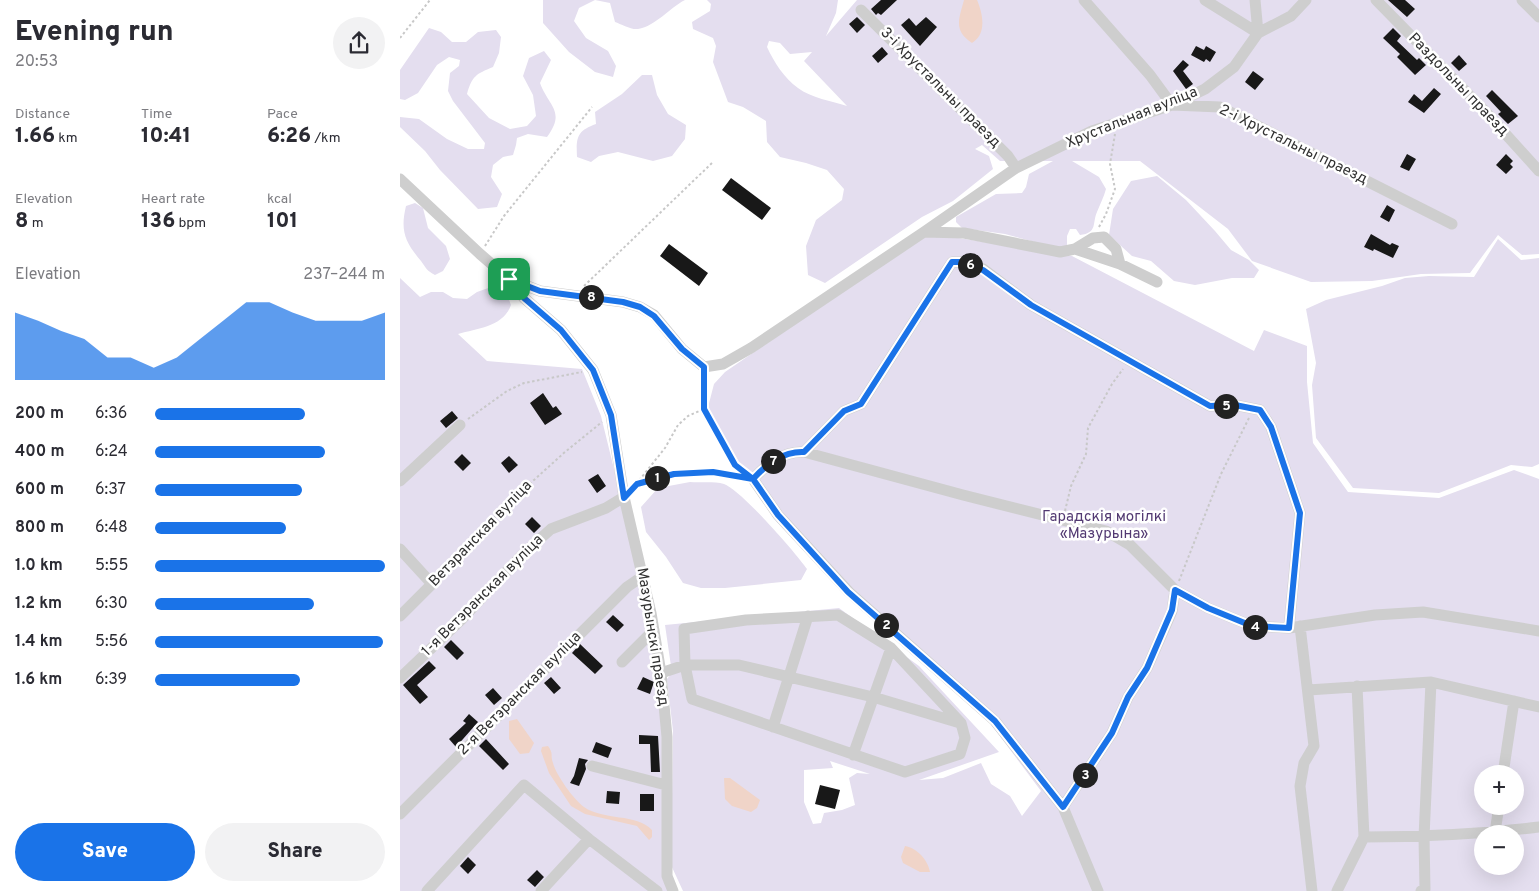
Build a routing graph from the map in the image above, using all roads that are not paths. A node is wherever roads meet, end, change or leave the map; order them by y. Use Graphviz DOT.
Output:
graph roads {
  1 [pos="1084,0"];
  2 [pos="1206,0"];
  3 [pos="1255,0"];
  4 [pos="1306,0"];
  5 [pos="1376,0"];
  6 [pos="1522,0"];
  7 [pos="861,10"];
  8 [pos="1539,18"];
  9 [pos="1258,33"];
  10 [pos="1172,105"];
  11 [pos="1016,168"];
  12 [pos="1539,171"];
  13 [pos="400,179"];
  14 [pos="1452,224"];
  15 [pos="924,232"];
  16 [pos="1075,249"];
  17 [pos="1120,264"];
  18 [pos="509,279"];
  19 [pos="1157,282"];
  20 [pos="460,425"];
  21 [pos="804,452"];
  22 [pos="400,481"];
  23 [pos="624,498"];
  24 [pos="400,549"];
  25 [pos="643,576"];
  26 [pos="1175,590"];
  27 [pos="400,616"];
  28 [pos="808,616"];
  29 [pos="1295,627"];
  30 [pos="654,630"];
  31 [pos="1539,631"];
  32 [pos="890,648"];
  33 [pos="622,662"];
  34 [pos="685,665"];
  35 [pos="661,673"];
  36 [pos="790,676"];
  37 [pos="400,678"];
  38 [pos="1431,682"];
  39 [pos="1357,686"];
  40 [pos="1308,690"];
  41 [pos="873,697"];
  42 [pos="1514,701"];
  43 [pos="1539,707"];
  44 [pos="961,723"];
  45 [pos="773,727"];
  46 [pos="853,755"];
  47 [pos="1505,765"];
  48 [pos="592,766"];
  49 [pos="666,785"];
  50 [pos="1063,807"];
  51 [pos="400,814"];
  52 [pos="1539,827"];
  53 [pos="1524,829"];
  54 [pos="1474,833"];
  55 [pos="1364,837"];
  56 [pos="1424,837"];
  57 [pos="589,839"];
  58 [pos="426,891"];
  59 [pos="541,891"];
  60 [pos="657,891"];
  61 [pos="673,891"];
  62 [pos="1098,891"];
  63 [pos="1312,891"];
  64 [pos="1337,891"];
  65 [pos="1421,891"];
  1 -- 10 [label="street"];
  2 -- 9 [label="street"];
  3 -- 9 [label="street"];
  4 -- 9 [label="street, Хрустальная вуліца"];
  5 -- 12 [label="street, Раздольны праезд"];
  6 -- 8 [label="street"];
  7 -- 11 [label="street, 3-і Хрустальны праезд"];
  9 -- 10 [label="street, Хрустальная вуліца"];
  10 -- 11 [label="street, Хрустальная вуліца"];
  10 -- 14 [label="street, 2-і Хрустальны праезд"];
  11 -- 15 [label="street, Хрустальная вуліца"];
  13 -- 18 [label="street"];
  15 -- 16 [label="street"];
  15 -- 18 [label="street, Хрустальная вуліца"];
  16 -- 17 [label="street"];
  16 -- 17 [label="street"];
  17 -- 19 [label="street"];
  18 -- 23 [label="street, Мазурынскі праезд"];
  20 -- 22 [label="street"];
  21 -- 26 [label="street"];
  21 -- 29 [label="street"];
  21 -- 50 [label="street"];
  23 -- 25 [label="street, Мазурынскі праезд"];
  23 -- 37 [label="street, 1-я Ветэранская вуліца"];
  24 -- 27 [label="street, Ветэранская вуліца"];
  25 -- 30 [label="street, Мазурынскі праезд"];
  25 -- 51 [label="street, 2-я Ветэранская вуліца"];
  26 -- 29 [label="street"];
  26 -- 50 [label="street"];
  28 -- 32 [label="street"];
  28 -- 34 [label="street"];
  28 -- 36 [label="street"];
  29 -- 31 [label="street"];
  29 -- 40 [label="street"];
  30 -- 33 [label="street"];
  30 -- 35 [label="street, Мазурынскі праезд"];
  32 -- 41 [label="street"];
  32 -- 44 [label="street"];
  34 -- 35 [label="street"];
  34 -- 36 [label="street"];
  34 -- 45 [label="street"];
  35 -- 49 [label="street, Мазурынскі праезд"];
  36 -- 41 [label="street"];
  36 -- 45 [label="street"];
  38 -- 39 [label="street"];
  38 -- 42 [label="street"];
  38 -- 56 [label="street"];
  39 -- 40 [label="street"];
  39 -- 55 [label="street"];
  40 -- 63 [label="street"];
  41 -- 44 [label="street"];
  41 -- 46 [label="street"];
  42 -- 43 [label="street"];
  42 -- 47 [label="street"];
  44 -- 46 [label="street"];
  45 -- 46 [label="street"];
  48 -- 49 [label="street"];
  49 -- 61 [label="street, Мазурынскі праезд"];
  50 -- 62 [label="street"];
  52 -- 53 [label="street"];
  54 -- 56 [label="street"];
  55 -- 56 [label="street"];
  55 -- 64 [label="street"];
  56 -- 65 [label="street"];
  57 -- 58 [label="street"];
  57 -- 59 [label="street"];
  57 -- 60 [label="street"];
}
